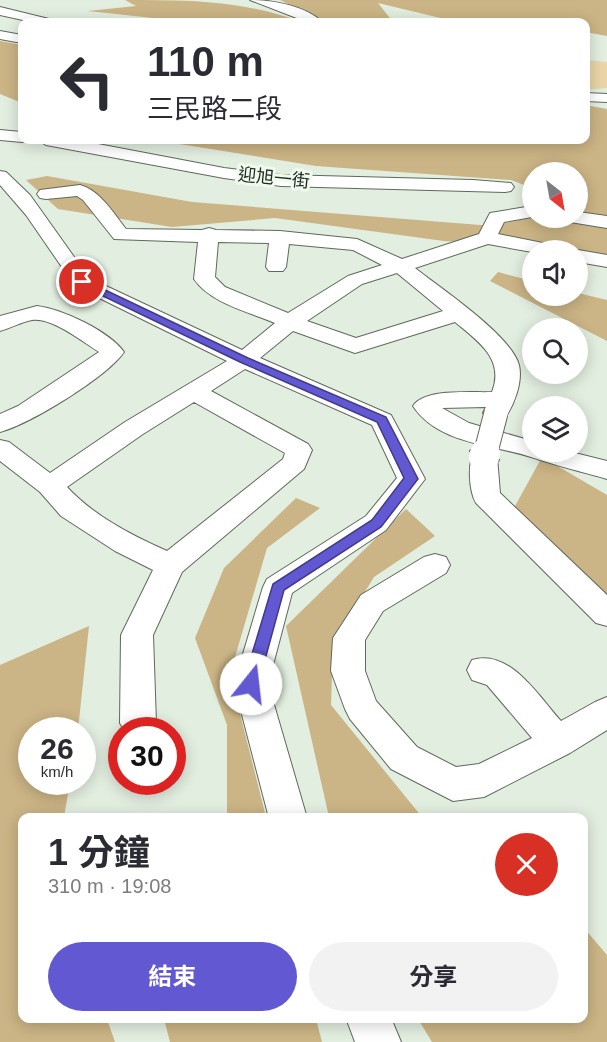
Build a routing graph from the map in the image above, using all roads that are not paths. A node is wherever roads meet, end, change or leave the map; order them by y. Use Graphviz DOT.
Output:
graph roads {
  1 [pos="256,0"];
  2 [pos="0,11"];
  3 [pos="29,18"];
  4 [pos="307,18"];
  5 [pos="0,35"];
  6 [pos="18,38"];
  7 [pos="590,97"];
  8 [pos="607,98"];
  9 [pos="0,135"];
  10 [pos="18,137"];
  11 [pos="66,144"];
  12 [pos="0,176"];
  13 [pos="505,187"];
  14 [pos="46,194"];
  15 [pos="522,213"];
  16 [pos="588,219"];
  17 [pos="607,222"];
  18 [pos="209,234"];
  19 [pos="280,237"];
  20 [pos="487,238"];
  21 [pos="522,245"];
  22 [pos="588,257"];
  23 [pos="607,261"];
  24 [pos="399,265"];
  25 [pos="276,267"];
  26 [pos="457,315"];
  27 [pos="290,322"];
  28 [pos="0,324"];
  29 [pos="244,360"];
  30 [pos="194,392"];
  31 [pos="498,406"];
  32 [pos="0,424"];
  33 [pos="522,446"];
  34 [pos="0,448"];
  35 [pos="578,462"];
  36 [pos="607,470"];
  37 [pos="50,486"];
  38 [pos="170,565"];
  39 [pos="435,565"];
  40 [pos="607,614"];
  41 [pos="484,670"];
  42 [pos="607,712"];
  43 [pos="138,717"];
  44 [pos="557,742"];
  45 [pos="287,813"];
  46 [pos="370,1023"];
  47 [pos="378,1042"];
  1 -- 4 [label="street"];
  2 -- 3 [label="street"];
  5 -- 6 [label="street"];
  7 -- 8 [label="street"];
  9 -- 10 [label="street"];
  11 -- 13 [label="street, 迎旭一街"];
  12 -- 29 [label="street"];
  14 -- 18 [label="street"];
  15 -- 20 [label="street"];
  16 -- 17 [label="street"];
  18 -- 19 [label="street"];
  18 -- 27 [label="street"];
  19 -- 24 [label="street"];
  19 -- 25 [label="street"];
  20 -- 21 [label="street"];
  20 -- 24 [label="street"];
  22 -- 23 [label="street"];
  24 -- 26 [label="street"];
  24 -- 27 [label="street"];
  26 -- 27 [label="street"];
  26 -- 31 [label="street"];
  27 -- 29 [label="street"];
  28 -- 32 [label="street"];
  29 -- 30 [label="street"];
  29 -- 45 [label="street"];
  30 -- 37 [label="street"];
  30 -- 38 [label="street"];
  31 -- 33 [label="street"];
  31 -- 40 [label="street, bridge"];
  34 -- 37 [label="street"];
  35 -- 36 [label="street"];
  37 -- 38 [label="street"];
  38 -- 43 [label="street"];
  39 -- 44 [label="street"];
  41 -- 44 [label="street"];
  42 -- 44 [label="street"];
  46 -- 47 [label="street"];
}
